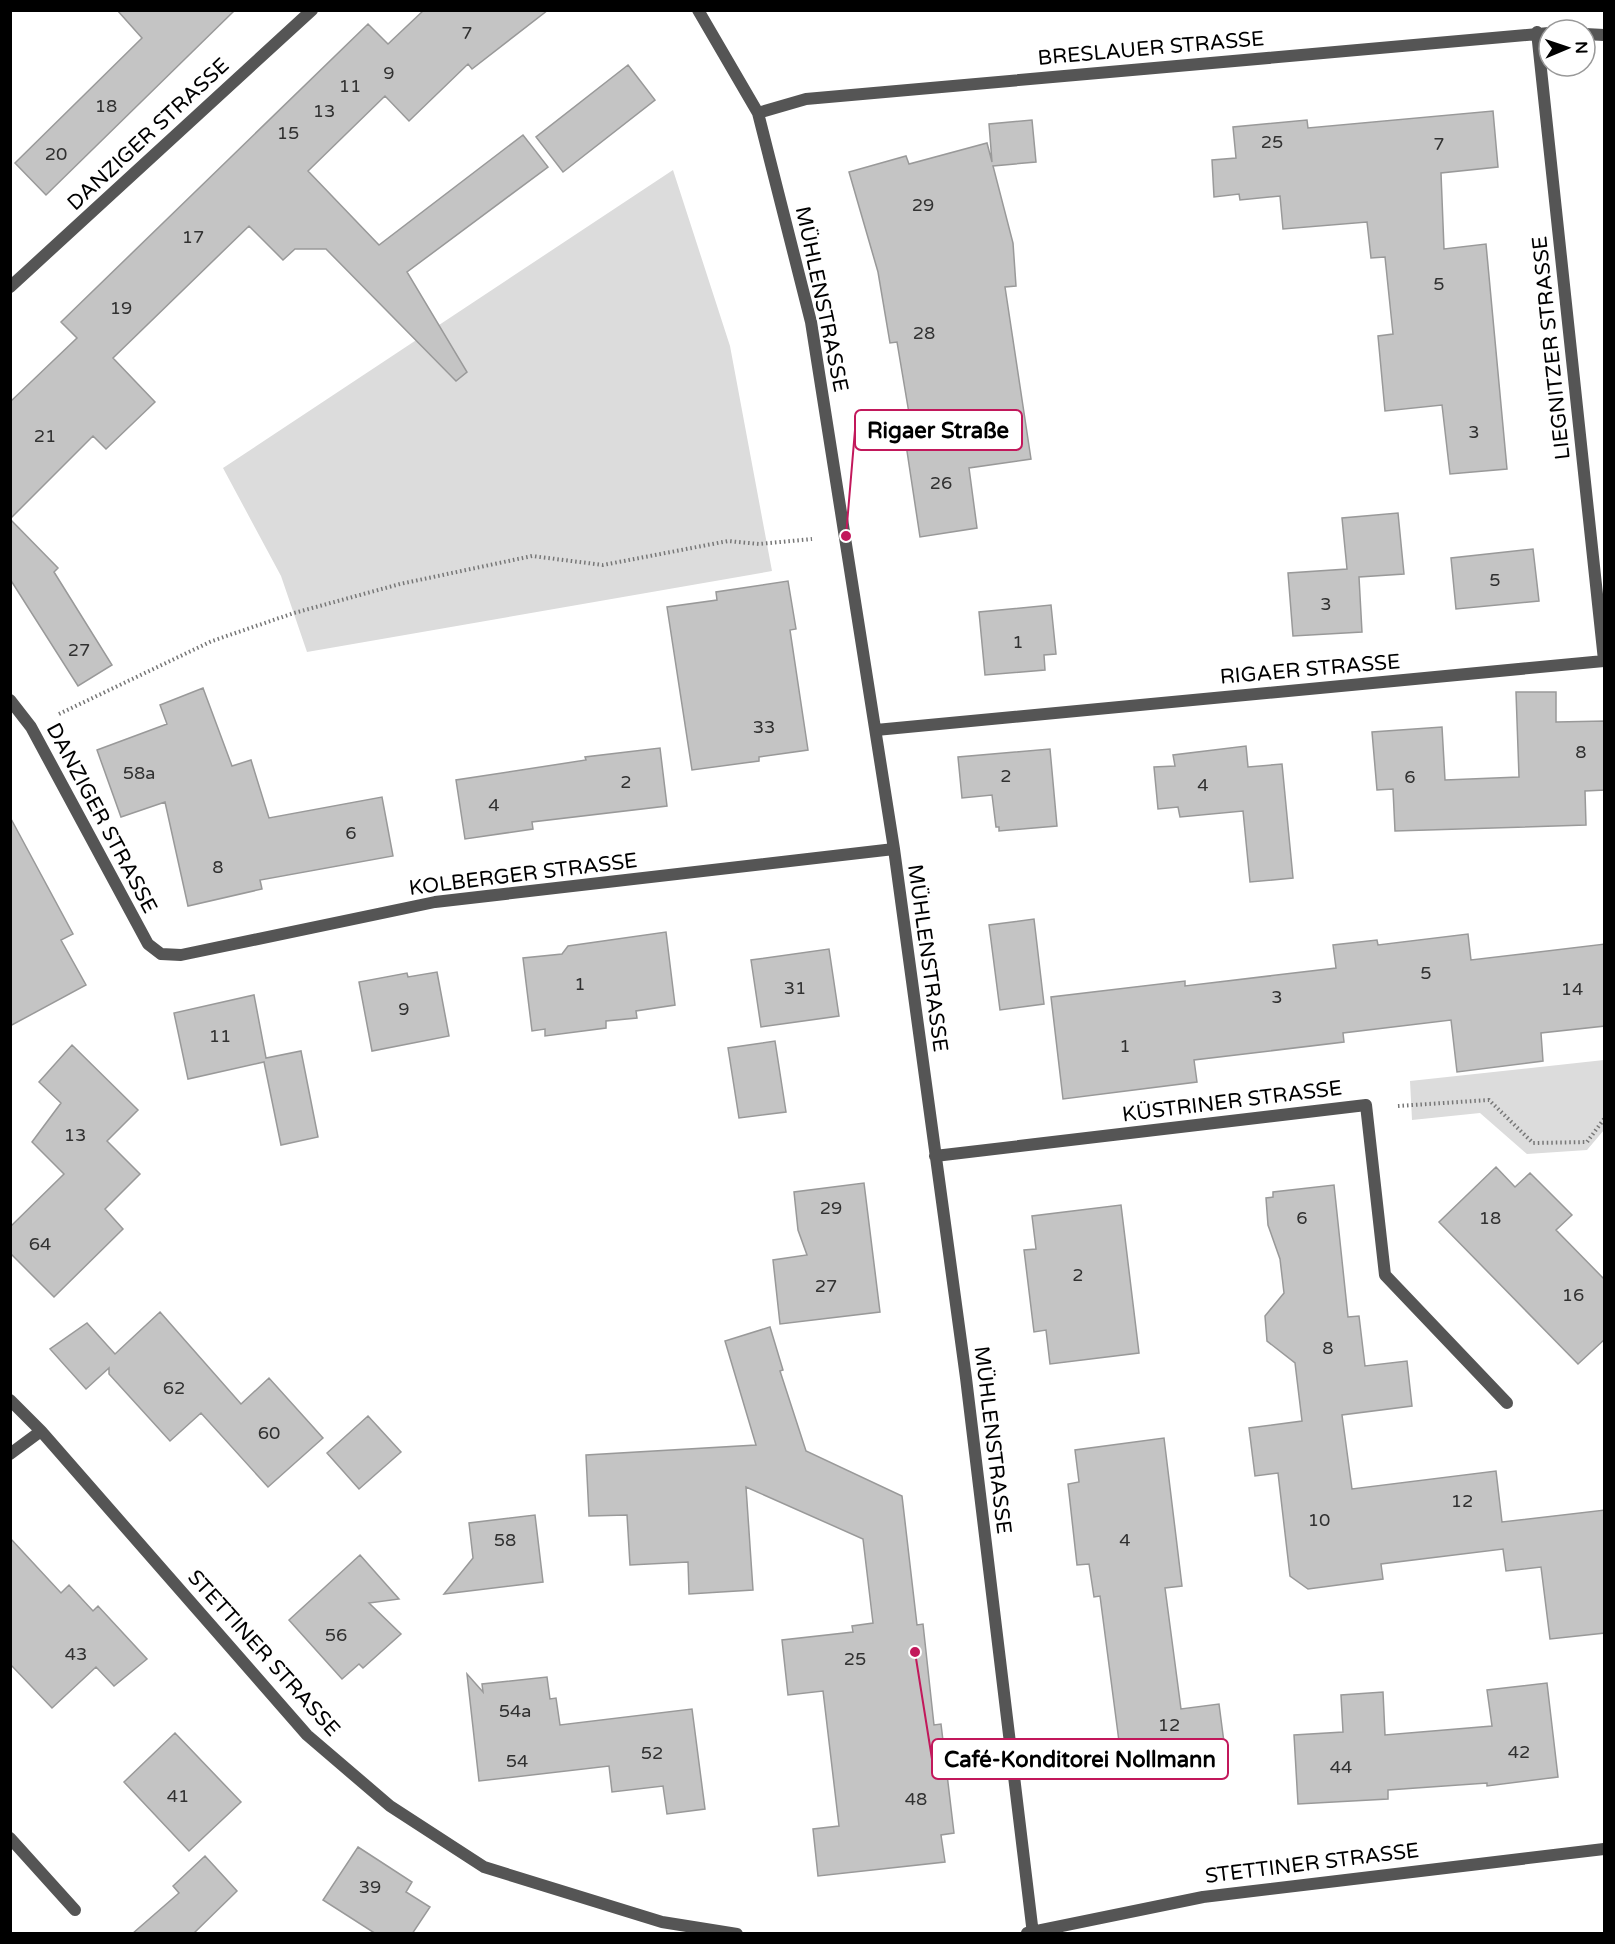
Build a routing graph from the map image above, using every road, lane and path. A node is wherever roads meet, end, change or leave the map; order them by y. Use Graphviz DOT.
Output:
graph roads {
  1 [pos="312,10"];
  2 [pos="698,10"];
  3 [pos="1537,33"];
  4 [pos="1547,78"];
  5 [pos="758,113"];
  6 [pos="10,287"];
  7 [pos="846,536"];
  8 [pos="1604,660"];
  9 [pos="10,700"];
  10 [pos="31,727"];
  11 [pos="876,730"];
  12 [pos="894,849"];
  13 [pos="161,954"];
  14 [pos="1366,1105"];
  15 [pos="1605,1119"];
  16 [pos="935,1156"];
  17 [pos="10,1400"];
  18 [pos="1507,1403"];
  19 [pos="41,1431"];
  20 [pos="10,1454"];
  21 [pos="10,1838"];
  22 [pos="1605,1849"];
  23 [pos="75,1910"];
  24 [pos="1031,1933"];
  25 [pos="737,1934"];
  1 -- 6 [label="street, DANZIGER STRASSE"];
  2 -- 5 [label="street, MÜHLENSTRASSE"];
  3 -- 5 [label="street, BRESLAUER STRASSE"];
  4 -- 8 [label="street, LIEGNITZER STRASSE"];
  5 -- 7 [label="street, MÜHLENSTRASSE"];
  7 -- 10 [label="path"];
  7 -- 11 [label="street, MÜHLENSTRASSE"];
  8 -- 11 [label="street, RIGAER STRASSE"];
  9 -- 10 [label="street, DANZIGER STRASSE"];
  10 -- 13 [label="street, DANZIGER STRASSE"];
  11 -- 12 [label="street, MÜHLENSTRASSE"];
  12 -- 13 [label="street, KOLBERGER STRASSE"];
  12 -- 16 [label="street, MÜHLENSTRASSE"];
  14 -- 15 [label="path"];
  14 -- 16 [label="street, KÜSTRINER STRASSE"];
  14 -- 18 [label="street, KÜSTRINER STRASSE"];
  16 -- 24 [label="street, MÜHLENSTRASSE"];
  17 -- 19 [label="street, STETTINER STRASSE"];
  19 -- 20 [label="street"];
  19 -- 25 [label="street, STETTINER STRASSE"];
  21 -- 23 [label="street"];
  22 -- 24 [label="street, STETTINER STRASSE"];
}
